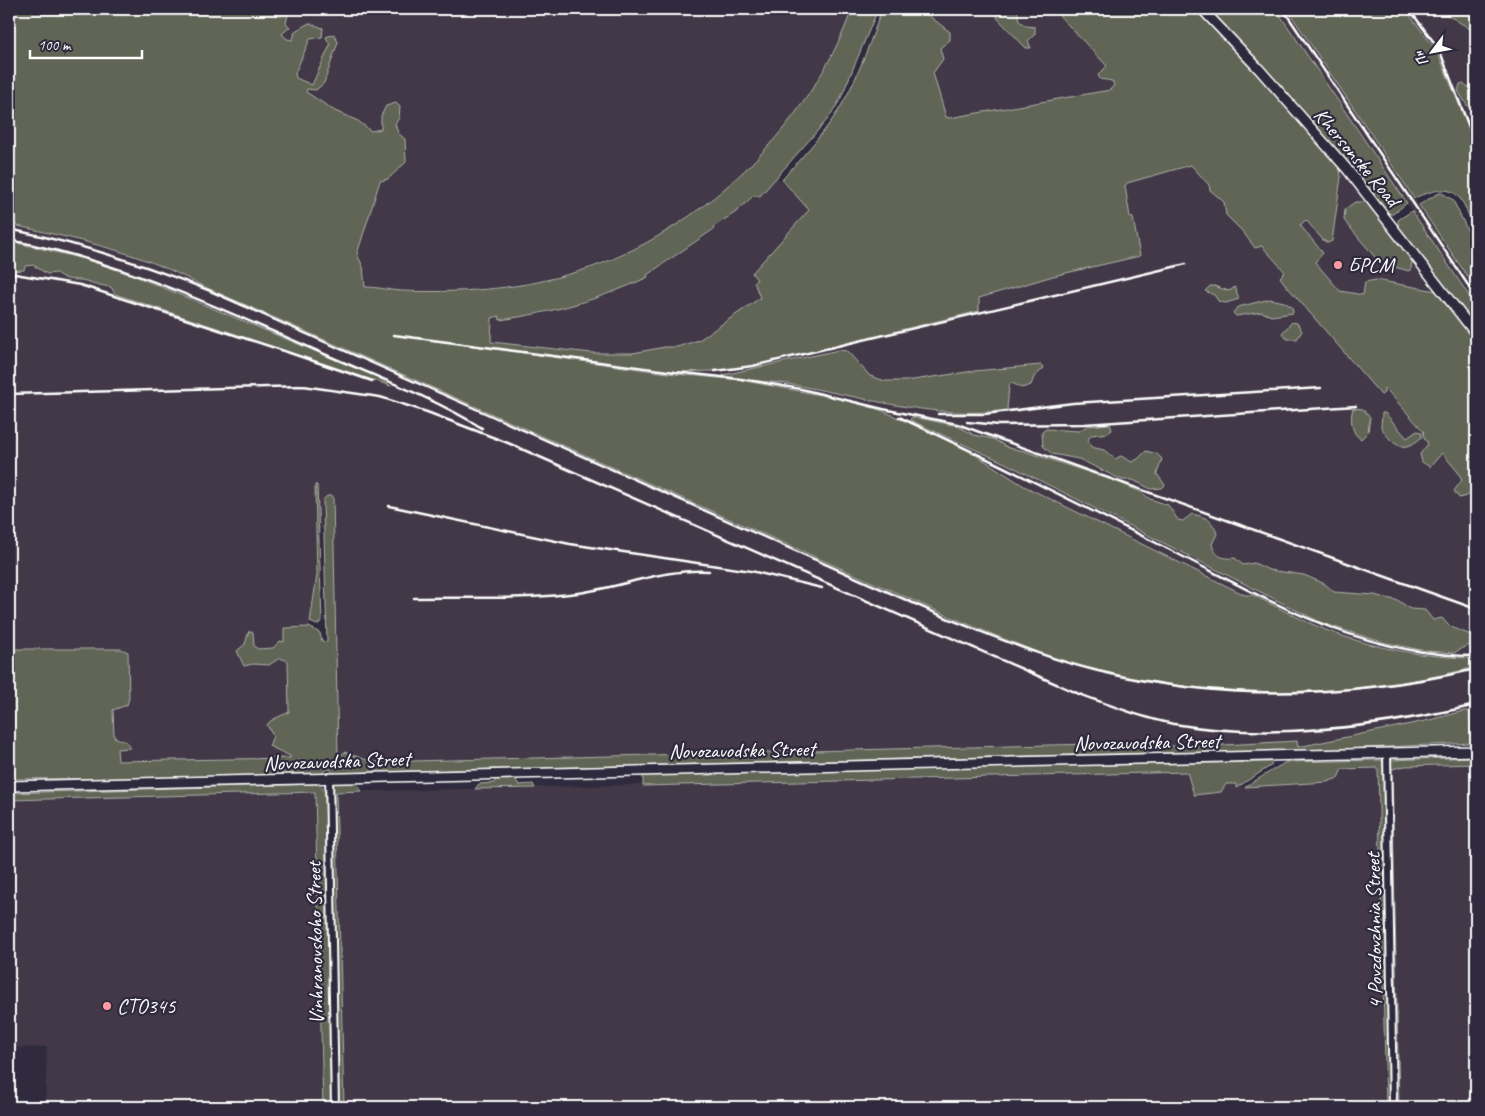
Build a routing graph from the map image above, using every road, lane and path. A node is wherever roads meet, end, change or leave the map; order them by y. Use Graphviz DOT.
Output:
graph roads {
  1 [pos="1202,9"];
  2 [pos="1476,334"];
  3 [pos="1476,751"];
  4 [pos="1387,754"];
  5 [pos="330,778"];
  6 [pos="9,786"];
  7 [pos="335,1107"];
  8 [pos="1393,1107"];
  1 -- 2 [label="street, Khersonske Road"];
  3 -- 4 [label="street, Novozavodska Street"];
  4 -- 5 [label="street, Novozavodska Street"];
  4 -- 8 [label="street, 4 Povzdovzhnia Street"];
  5 -- 6 [label="street, Novozavodska Street"];
  5 -- 7 [label="street, Vinhranovskoho Street"];
}
